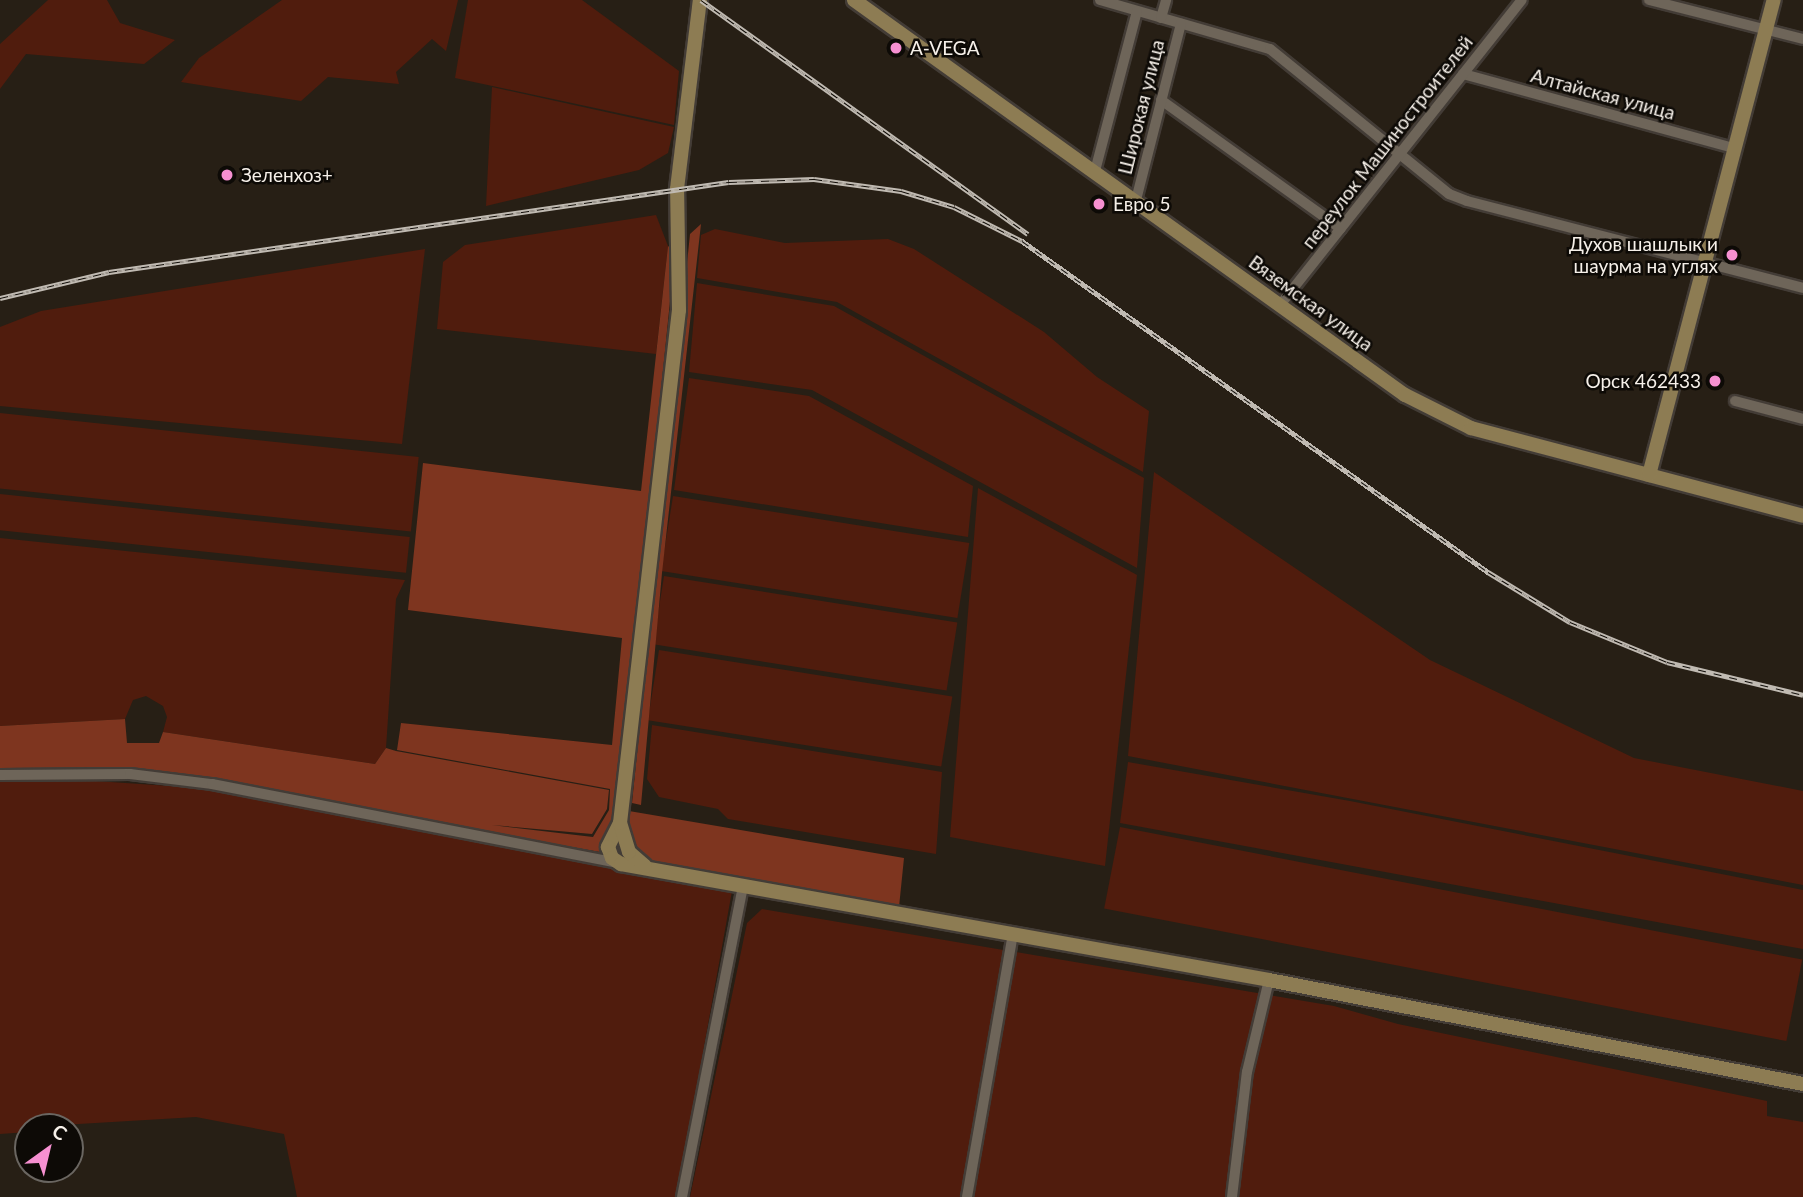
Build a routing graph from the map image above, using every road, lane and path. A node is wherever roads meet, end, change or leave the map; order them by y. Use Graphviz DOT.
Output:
graph roads {
  1 [pos="700,0"];
  2 [pos="1100,0"];
  3 [pos="1166,0"];
  4 [pos="1522,0"];
  5 [pos="1774,0"];
  6 [pos="1655,1"];
  7 [pos="862,2"];
  8 [pos="1137,11"];
  9 [pos="1161,18"];
  10 [pos="1181,24"];
  11 [pos="1766,29"];
  12 [pos="1803,39"];
  13 [pos="1463,74"];
  14 [pos="1161,100"];
  15 [pos="1734,148"];
  16 [pos="1402,152"];
  17 [pos="1095,171"];
  18 [pos="1136,200"];
  19 [pos="1340,229"];
  20 [pos="1704,264"];
  21 [pos="1803,288"];
  22 [pos="1280,305"];
  23 [pos="1735,401"];
  24 [pos="1803,419"];
  25 [pos="1650,475"];
  26 [pos="1803,516"];
  27 [pos="0,775"];
  28 [pos="620,823"];
  29 [pos="621,864"];
  30 [pos="652,869"];
  31 [pos="743,887"];
  32 [pos="1013,934"];
  33 [pos="1269,980"];
  34 [pos="1803,1084"];
  35 [pos="682,1197"];
  36 [pos="967,1197"];
  37 [pos="1231,1197"];
  1 -- 28 [label="main road"];
  2 -- 8 [label="street"];
  3 -- 9 [label="street, Широкая улица"];
  4 -- 13 [label="street, переулок Машиностроителей"];
  5 -- 11 [label="main road"];
  6 -- 11 [label="street"];
  7 -- 17 [label="main road, Вяземская улица"];
  8 -- 9 [label="street"];
  8 -- 17 [label="street, Широкая улица"];
  9 -- 10 [label="street"];
  10 -- 14 [label="street, Широкая улица"];
  10 -- 16 [label="street"];
  11 -- 12 [label="street"];
  11 -- 15 [label="main road"];
  13 -- 15 [label="street, Алтайская улица"];
  13 -- 16 [label="street, переулок Машиностроителей"];
  14 -- 18 [label="street, Широкая улица"];
  14 -- 19 [label="street"];
  15 -- 20 [label="main road"];
  16 -- 19 [label="street, переулок Машиностроителей"];
  16 -- 20 [label="street"];
  17 -- 18 [label="main road, Вяземская улица"];
  18 -- 22 [label="main road, Вяземская улица"];
  19 -- 22 [label="street, переулок Машиностроителей"];
  20 -- 21 [label="street"];
  20 -- 25 [label="main road"];
  22 -- 25 [label="main road, Вяземская улица"];
  23 -- 24 [label="street"];
  25 -- 26 [label="main road, Вяземская улица"];
  27 -- 29 [label="street"];
  28 -- 29 [label="main road"];
  28 -- 30 [label="main road"];
  29 -- 30 [label="main road"];
  30 -- 31 [label="main road"];
  31 -- 32 [label="main road"];
  31 -- 35 [label="street"];
  32 -- 33 [label="main road"];
  32 -- 36 [label="street"];
  33 -- 34 [label="main road"];
  33 -- 37 [label="street"];
}
